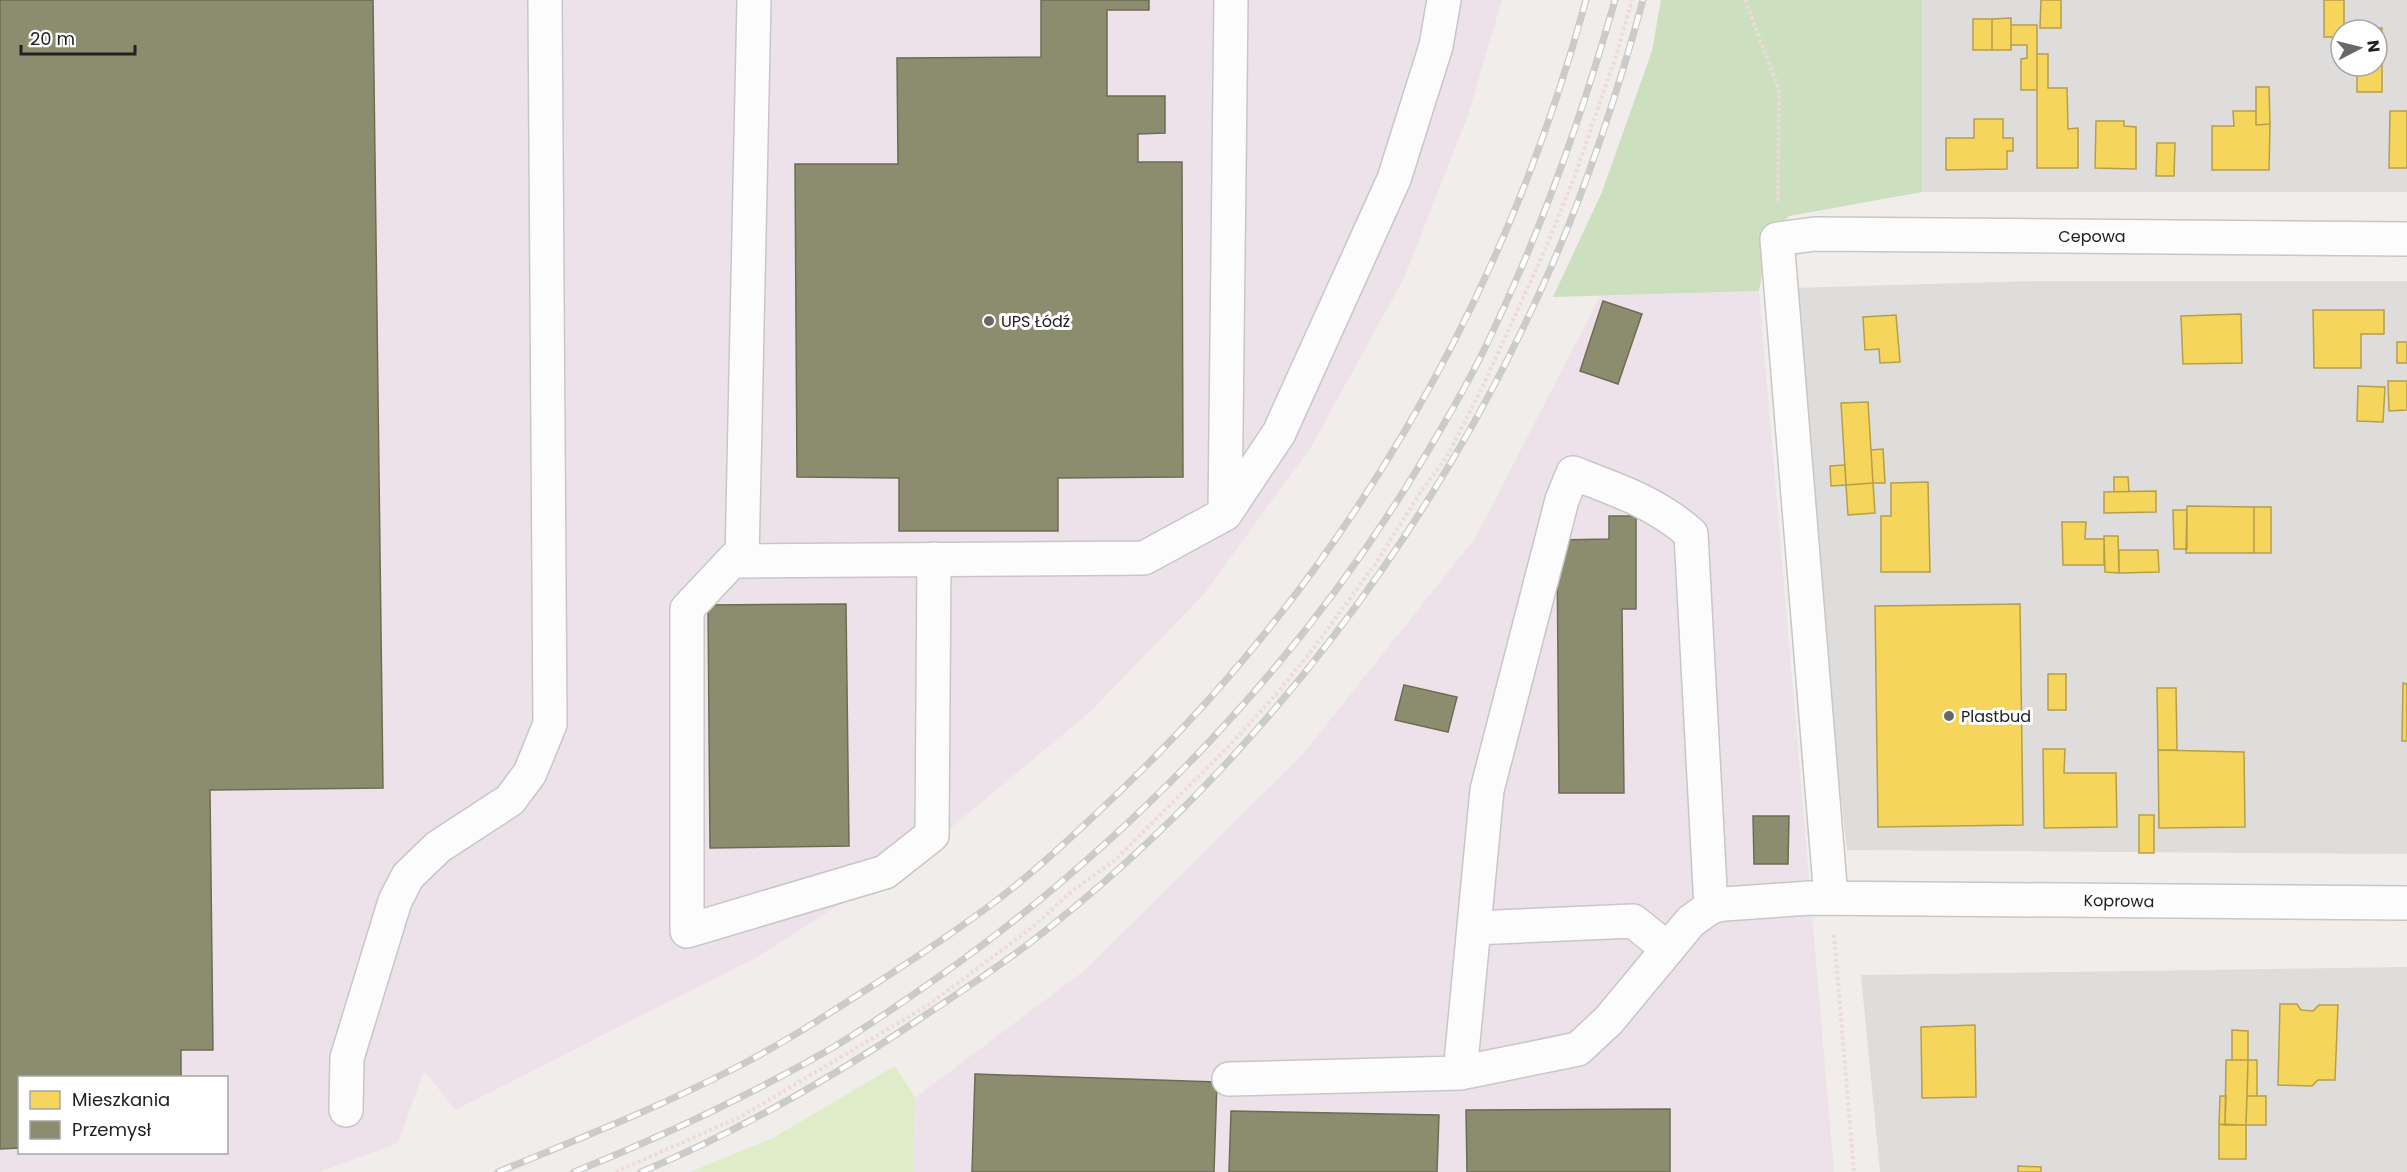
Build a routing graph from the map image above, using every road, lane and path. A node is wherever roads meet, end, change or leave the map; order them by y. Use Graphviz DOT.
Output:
graph roads {
  1 [pos="545,0"];
  2 [pos="754,0"];
  3 [pos="1231,0"];
  4 [pos="1444,0"];
  5 [pos="1632,0"];
  6 [pos="1745,0"];
  7 [pos="1777,239"];
  8 [pos="2407,239"];
  9 [pos="1225,514"];
  10 [pos="934,560"];
  11 [pos="742,561"];
  12 [pos="1831,898"];
  13 [pos="2407,903"];
  14 [pos="1711,907"];
  15 [pos="1474,928"];
  16 [pos="1668,949"];
  17 [pos="1460,1073"];
  18 [pos="1229,1079"];
  19 [pos="346,1110"];
  20 [pos="616,1172"];
  21 [pos="1854,1172"];
  1 -- 19 [label="street"];
  2 -- 11 [label="street"];
  3 -- 9 [label="street"];
  4 -- 9 [label="street"];
  5 -- 20 [label="path"];
  6 -- 7 [label="path"];
  7 -- 8 [label="street, Cepowa"];
  7 -- 12 [label="street"];
  9 -- 10 [label="street"];
  10 -- 11 [label="street"];
  10 -- 11 [label="street"];
  12 -- 13 [label="street, Koprowa"];
  12 -- 14 [label="street, Koprowa"];
  12 -- 21 [label="path"];
  14 -- 15 [label="street"];
  14 -- 16 [label="street"];
  15 -- 16 [label="street"];
  15 -- 17 [label="street"];
  16 -- 17 [label="street"];
  17 -- 18 [label="street"];
}
